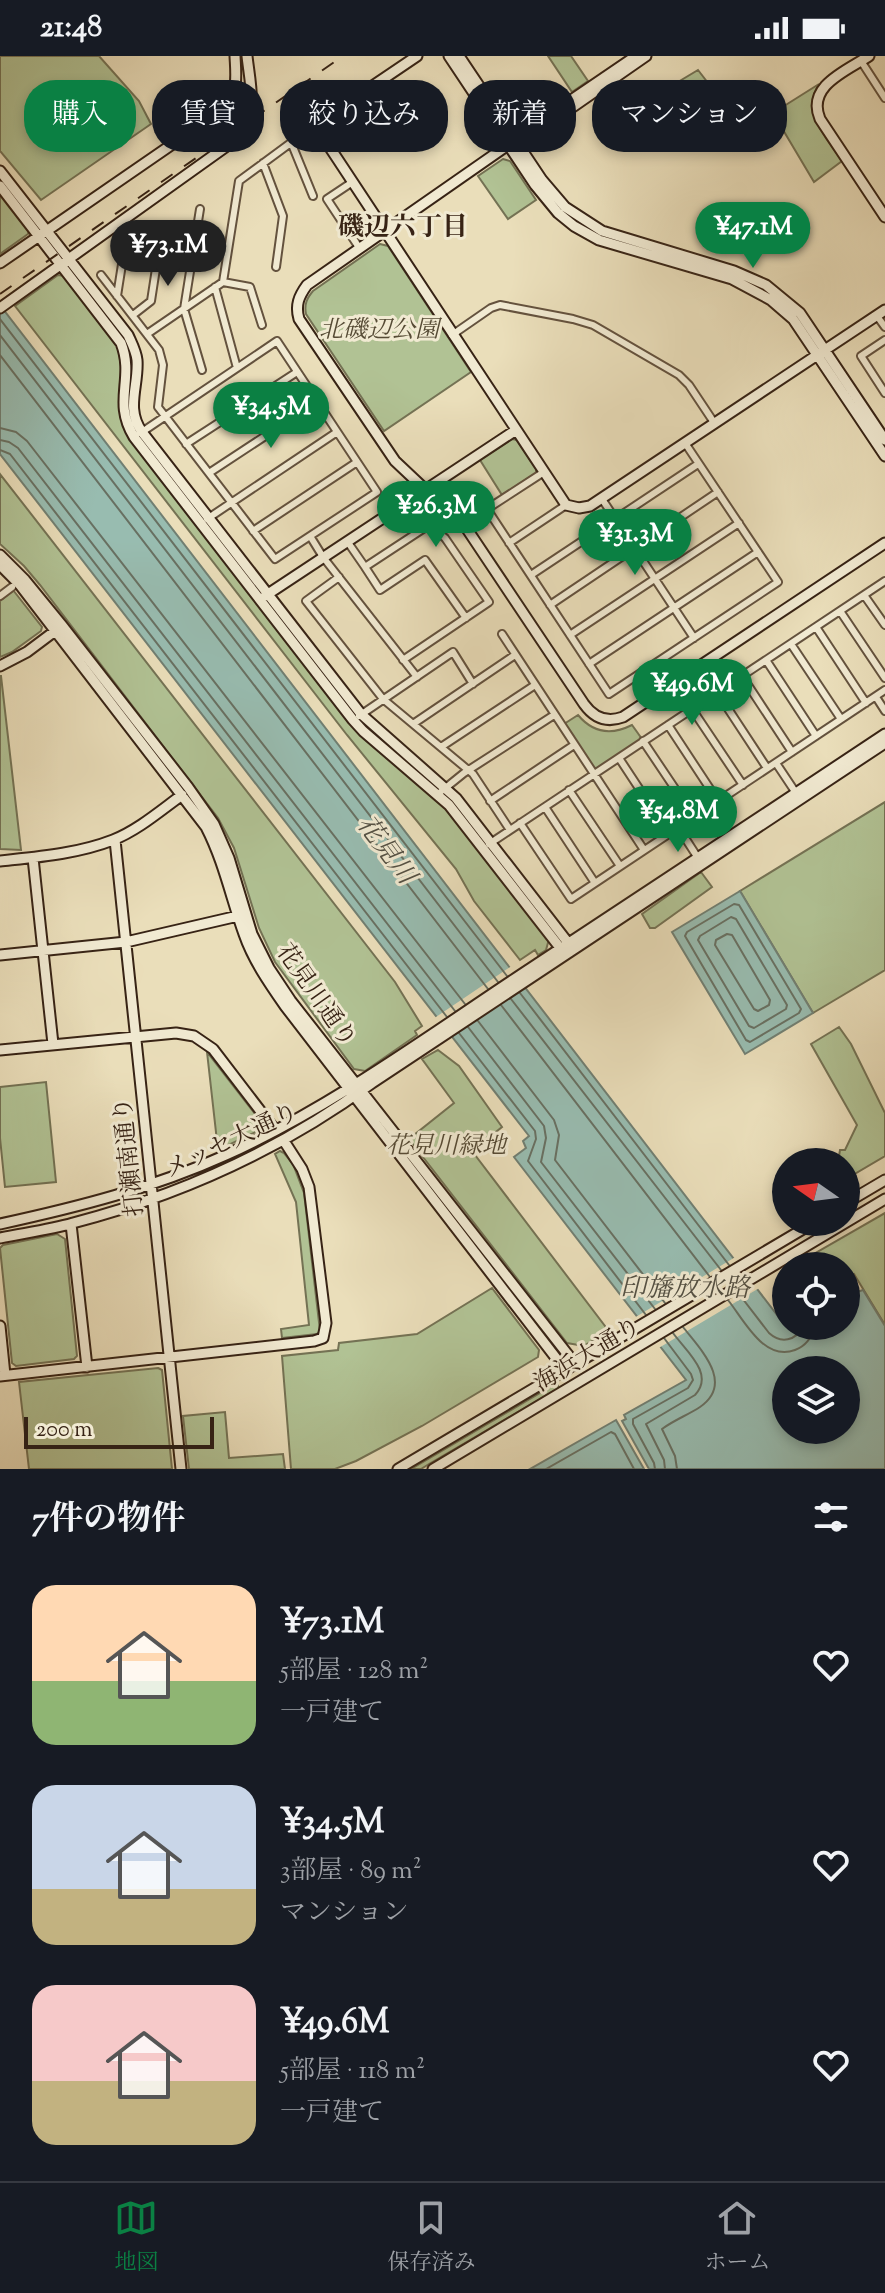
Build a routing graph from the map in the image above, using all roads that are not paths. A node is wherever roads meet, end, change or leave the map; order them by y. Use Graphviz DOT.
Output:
graph roads {
  1 [pos="235,56"];
  2 [pos="247,56"];
  3 [pos="417,56"];
  4 [pos="449,56"];
  5 [pos="459,56"];
  6 [pos="636,56"];
  7 [pos="646,56"];
  8 [pos="865,59"];
  9 [pos="382,80"];
  10 [pos="467,80"];
  11 [pos="474,80"];
  12 [pos="576,98"];
  13 [pos="885,98"];
  14 [pos="576,102"];
  15 [pos="280,150"];
  16 [pos="295,152"];
  17 [pos="332,152"];
  18 [pos="500,152"];
  19 [pos="520,152"];
  20 [pos="263,163"];
  21 [pos="0,171"];
  22 [pos="351,183"];
  23 [pos="0,186"];
  24 [pos="313,196"];
  25 [pos="200,209"];
  26 [pos="885,217"];
  27 [pos="384,232"];
  28 [pos="44,234"];
  29 [pos="161,236"];
  30 [pos="360,249"];
  31 [pos="123,258"];
  32 [pos="65,261"];
  33 [pos="0,263"];
  34 [pos="276,267"];
  35 [pos="101,275"];
  36 [pos="223,282"];
  37 [pos="215,287"];
  38 [pos="117,296"];
  39 [pos="0,308"];
  40 [pos="184,309"];
  41 [pos="881,313"];
  42 [pos="133,315"];
  43 [pos="262,325"];
  44 [pos="885,327"];
  45 [pos="147,334"];
  46 [pos="452,335"];
  47 [pos="885,340"];
  48 [pos="822,353"];
  49 [pos="237,368"];
  50 [pos="202,370"];
  51 [pos="297,372"];
  52 [pos="885,393"];
  53 [pos="317,402"];
  54 [pos="165,416"];
  55 [pos="715,424"];
  56 [pos="516,430"];
  57 [pos="337,432"];
  58 [pos="138,434"];
  59 [pos="885,440"];
  60 [pos="685,443"];
  61 [pos="186,444"];
  62 [pos="884,453"];
  63 [pos="357,462"];
  64 [pos="698,464"];
  65 [pos="544,472"];
  66 [pos="209,473"];
  67 [pos="426,489"];
  68 [pos="718,492"];
  69 [pos="602,499"];
  70 [pos="231,502"];
  71 [pos="566,505"];
  72 [pos="615,519"];
  73 [pos="205,520"];
  74 [pos="739,523"];
  75 [pos="253,531"];
  76 [pos="310,536"];
  77 [pos="347,541"];
  78 [pos="509,543"];
  79 [pos="885,543"];
  80 [pos="634,548"];
  81 [pos="758,552"];
  82 [pos="0,555"];
  83 [pos="323,557"];
  84 [pos="0,565"];
  85 [pos="365,567"];
  86 [pos="531,575"];
  87 [pos="339,577"];
  88 [pos="654,579"];
  89 [pos="885,581"];
  90 [pos="12,587"];
  91 [pos="864,595"];
  92 [pos="0,596"];
  93 [pos="264,597"];
  94 [pos="550,605"];
  95 [pos="674,608"];
  96 [pos="840,611"];
  97 [pos="466,618"];
  98 [pos="885,625"];
  99 [pos="816,627"];
  100 [pos="55,631"];
  101 [pos="502,634"];
  102 [pos="570,635"];
  103 [pos="694,638"];
  104 [pos="791,644"];
  105 [pos="515,655"];
  106 [pos="403,660"];
  107 [pos="766,660"];
  108 [pos="589,664"];
  109 [pos="0,666"];
  110 [pos="742,676"];
  111 [pos="417,677"];
  112 [pos="885,678"];
  113 [pos="473,684"];
  114 [pos="535,685"];
  115 [pos="885,690"];
  116 [pos="717,692"];
  117 [pos="876,697"];
  118 [pos="383,699"];
  119 [pos="866,703"];
  120 [pos="692,709"];
  121 [pos="885,711"];
  122 [pos="554,715"];
  123 [pos="357,717"];
  124 [pos="841,719"];
  125 [pos="413,724"];
  126 [pos="668,725"];
  127 [pos="885,734"];
  128 [pos="816,736"];
  129 [pos="643,741"];
  130 [pos="885,743"];
  131 [pos="574,745"];
  132 [pos="441,747"];
  133 [pos="792,752"];
  134 [pos="619,758"];
  135 [pos="776,763"];
  136 [pos="767,768"];
  137 [pos="469,771"];
  138 [pos="594,774"];
  139 [pos="743,785"];
  140 [pos="569,790"];
  141 [pos="442,791"];
  142 [pos="182,795"];
  143 [pos="798,797"];
  144 [pos="490,801"];
  145 [pos="718,801"];
  146 [pos="545,807"];
  147 [pos="694,817"];
  148 [pos="520,823"];
  149 [pos="678,827"];
  150 [pos="510,830"];
  151 [pos="669,834"];
  152 [pos="115,840"];
  153 [pos="486,845"];
  154 [pos="644,850"];
  155 [pos="33,858"];
  156 [pos="0,861"];
  157 [pos="700,861"];
  158 [pos="620,866"];
  159 [pos="595,883"];
  160 [pos="238,916"];
  161 [pos="126,942"];
  162 [pos="566,949"];
  163 [pos="42,950"];
  164 [pos="0,955"];
  165 [pos="135,1037"];
  166 [pos="53,1044"];
  167 [pos="0,1050"];
  168 [pos="355,1090"];
  169 [pos="275,1130"];
  170 [pos="284,1141"];
  171 [pos="885,1180"];
  172 [pos="151,1186"];
  173 [pos="860,1195"];
  174 [pos="153,1198"];
  175 [pos="885,1199"];
  176 [pos="0,1224"];
  177 [pos="71,1224"];
  178 [pos="792,1236"];
  179 [pos="0,1238"];
  180 [pos="0,1326"];
  181 [pos="169,1358"];
  182 [pos="576,1365"];
  183 [pos="87,1367"];
  184 [pos="566,1371"];
  185 [pos="3,1376"];
  186 [pos="181,1469"];
  187 [pos="398,1469"];
  188 [pos="433,1469"];
  1 -- 28 [label="street"];
  2 -- 32 [label="street"];
  3 -- 9 [label="street"];
  4 -- 10 [label="street"];
  5 -- 11 [label="street"];
  6 -- 12 [label="street"];
  7 -- 14 [label="street"];
  8 -- 13 [label="street"];
  8 -- 26 [label="street"];
  15 -- 20 [label="street"];
  16 -- 24 [label="street"];
  17 -- 22 [label="street"];
  18 -- 27 [label="street"];
  19 -- 48 [label="street"];
  20 -- 34 [label="street"];
  20 -- 36 [label="street"];
  21 -- 28 [label="street"];
  22 -- 27 [label="street"];
  22 -- 30 [label="street"];
  23 -- 28 [label="street"];
  25 -- 40 [label="street"];
  27 -- 30 [label="street"];
  27 -- 46 [label="street"];
  28 -- 32 [label="street"];
  28 -- 33 [label="street"];
  29 -- 42 [label="street"];
  30 -- 67 [label="street"];
  31 -- 38 [label="street"];
  32 -- 39 [label="street"];
  32 -- 58 [label="street"];
  35 -- 38 [label="street"];
  36 -- 37 [label="street"];
  36 -- 43 [label="street"];
  37 -- 40 [label="street"];
  37 -- 49 [label="street"];
  38 -- 42 [label="street"];
  40 -- 45 [label="street"];
  40 -- 50 [label="street"];
  41 -- 44 [label="street"];
  41 -- 48 [label="street"];
  42 -- 45 [label="street"];
  45 -- 54 [label="street"];
  46 -- 55 [label="street"];
  46 -- 56 [label="street"];
  47 -- 52 [label="street"];
  48 -- 55 [label="street"];
  48 -- 59 [label="street"];
  48 -- 62 [label="street"];
  49 -- 51 [label="street"];
  49 -- 54 [label="street"];
  51 -- 53 [label="street"];
  51 -- 61 [label="street"];
  53 -- 57 [label="street"];
  53 -- 66 [label="street"];
  54 -- 58 [label="street"];
  54 -- 61 [label="street"];
  55 -- 60 [label="street"];
  56 -- 65 [label="street"];
  56 -- 67 [label="street"];
  57 -- 63 [label="street"];
  57 -- 70 [label="street"];
  58 -- 73 [label="street"];
  60 -- 64 [label="street"];
  60 -- 69 [label="street"];
  61 -- 66 [label="street"];
  63 -- 75 [label="street"];
  63 -- 76 [label="street"];
  64 -- 68 [label="street"];
  64 -- 72 [label="street"];
  65 -- 71 [label="street"];
  65 -- 78 [label="street"];
  66 -- 70 [label="street"];
  67 -- 77 [label="street"];
  67 -- 79 [label="street"];
  68 -- 74 [label="street"];
  68 -- 80 [label="street"];
  69 -- 71 [label="street"];
  69 -- 72 [label="street"];
  70 -- 73 [label="street"];
  70 -- 75 [label="street"];
  71 -- 78 [label="street"];
  72 -- 80 [label="street"];
  72 -- 86 [label="street"];
  73 -- 93 [label="street"];
  74 -- 81 [label="street"];
  74 -- 88 [label="street"];
  75 -- 76 [label="street"];
  76 -- 83 [label="street"];
  77 -- 83 [label="street"];
  77 -- 85 [label="street"];
  78 -- 86 [label="street"];
  80 -- 88 [label="street"];
  80 -- 94 [label="street"];
  81 -- 95 [label="street"];
  81 -- 103 [label="street"];
  82 -- 168 [label="street, 花見川通り"];
  83 -- 87 [label="street"];
  83 -- 93 [label="street"];
  84 -- 100 [label="street, 花見川通り"];
  85 -- 97 [label="street"];
  85 -- 97 [label="street"];
  86 -- 94 [label="street"];
  87 -- 106 [label="street"];
  87 -- 118 [label="street"];
  88 -- 95 [label="street"];
  88 -- 102 [label="street"];
  89 -- 91 [label="street"];
  90 -- 92 [label="street"];
  91 -- 96 [label="street"];
  91 -- 98 [label="street"];
  93 -- 123 [label="street"];
  94 -- 102 [label="street"];
  95 -- 103 [label="street"];
  95 -- 108 [label="street"];
  96 -- 99 [label="street"];
  96 -- 112 [label="street"];
  97 -- 106 [label="street"];
  99 -- 104 [label="street"];
  99 -- 119 [label="street"];
  100 -- 109 [label="street"];
  100 -- 142 [label="street, 花見川通り"];
  101 -- 105 [label="street"];
  102 -- 108 [label="street"];
  103 -- 108 [label="street"];
  104 -- 107 [label="street"];
  104 -- 124 [label="street"];
  105 -- 113 [label="street"];
  105 -- 114 [label="street"];
  106 -- 111 [label="street"];
  107 -- 110 [label="street"];
  107 -- 128 [label="street"];
  110 -- 116 [label="street"];
  110 -- 133 [label="street"];
  111 -- 113 [label="street"];
  111 -- 118 [label="street"];
  113 -- 125 [label="street"];
  114 -- 122 [label="street"];
  114 -- 132 [label="street"];
  115 -- 117 [label="street"];
  116 -- 120 [label="street"];
  116 -- 136 [label="street"];
  117 -- 119 [label="street"];
  117 -- 121 [label="street"];
  118 -- 123 [label="street"];
  118 -- 125 [label="street"];
  119 -- 124 [label="street"];
  120 -- 126 [label="street"];
  120 -- 139 [label="street"];
  122 -- 131 [label="street"];
  122 -- 137 [label="street"];
  123 -- 141 [label="street"];
  124 -- 128 [label="street"];
  125 -- 132 [label="street"];
  126 -- 129 [label="street"];
  126 -- 145 [label="street"];
  127 -- 143 [label="street"];
  128 -- 133 [label="street"];
  129 -- 134 [label="street"];
  129 -- 147 [label="street"];
  130 -- 143 [label="street"];
  131 -- 138 [label="street"];
  131 -- 144 [label="street"];
  132 -- 137 [label="street"];
  133 -- 135 [label="street"];
  134 -- 138 [label="street"];
  134 -- 151 [label="street"];
  135 -- 136 [label="street"];
  135 -- 143 [label="street"];
  136 -- 139 [label="street"];
  137 -- 141 [label="street"];
  137 -- 144 [label="street"];
  138 -- 140 [label="street"];
  138 -- 154 [label="street"];
  139 -- 145 [label="street"];
  140 -- 146 [label="street"];
  140 -- 158 [label="street"];
  141 -- 153 [label="street"];
  142 -- 152 [label="street"];
  142 -- 160 [label="street, 花見川通り"];
  143 -- 157 [label="street"];
  144 -- 150 [label="street"];
  145 -- 147 [label="street"];
  146 -- 148 [label="street"];
  146 -- 159 [label="street"];
  147 -- 149 [label="street"];
  148 -- 150 [label="street"];
  148 -- 159 [label="street"];
  149 -- 151 [label="street"];
  149 -- 157 [label="street"];
  150 -- 153 [label="street"];
  151 -- 154 [label="street"];
  152 -- 155 [label="street"];
  152 -- 161 [label="street, 打瀬南通り"];
  153 -- 162 [label="street"];
  154 -- 158 [label="street"];
  155 -- 156 [label="street"];
  155 -- 163 [label="street"];
  157 -- 162 [label="street"];
  158 -- 159 [label="street"];
  160 -- 161 [label="street"];
  160 -- 168 [label="street, 花見川通り"];
  161 -- 163 [label="street"];
  161 -- 165 [label="street, 打瀬南通り"];
  162 -- 168 [label="street"];
  163 -- 164 [label="street"];
  163 -- 166 [label="street"];
  165 -- 166 [label="street"];
  165 -- 169 [label="street"];
  165 -- 172 [label="street, 打瀬南通り"];
  166 -- 167 [label="street"];
  168 -- 169 [label="street, メッセ大通り"];
  168 -- 170 [label="street, メッセ大通り"];
  168 -- 182 [label="street, 花見川通り"];
  168 -- 184 [label="street, 花見川通り"];
  169 -- 172 [label="street, メッセ大通り"];
  170 -- 174 [label="street, メッセ大通り"];
  170 -- 181 [label="street"];
  171 -- 173 [label="street"];
  172 -- 174 [label="street, 打瀬南通り"];
  172 -- 176 [label="street, メッセ大通り"];
  174 -- 177 [label="street, メッセ大通り"];
  174 -- 181 [label="street, 打瀬南通り"];
  175 -- 188 [label="street, 海浜大通り"];
  177 -- 179 [label="street, メッセ大通り"];
  177 -- 183 [label="street"];
  178 -- 182 [label="street, 海浜大通り"];
  180 -- 185 [label="street"];
  181 -- 183 [label="street"];
  181 -- 186 [label="street, 打瀬南通り"];
  182 -- 184 [label="street, 海浜大通り"];
  183 -- 185 [label="street"];
  184 -- 187 [label="street, 海浜大通り"];
}
